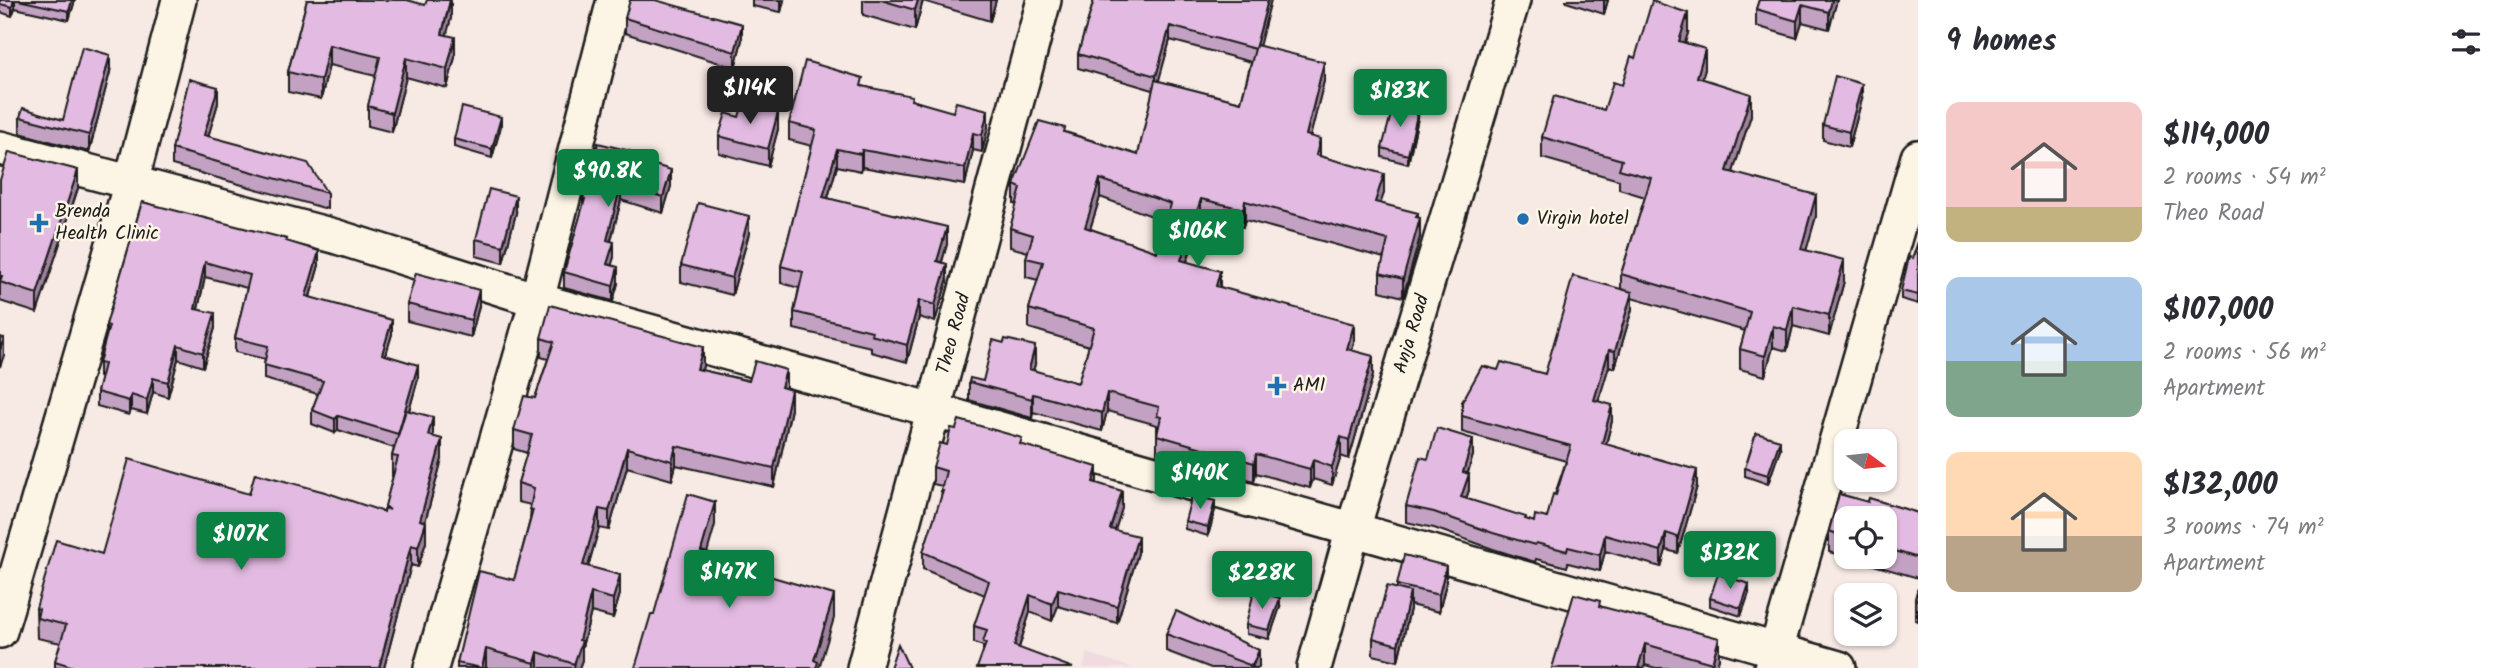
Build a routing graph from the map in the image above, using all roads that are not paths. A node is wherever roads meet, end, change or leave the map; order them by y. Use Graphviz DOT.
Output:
graph roads {
  1 [pos="179,0"];
  2 [pos="614,0"];
  3 [pos="1044,0"];
  4 [pos="1513,0"];
  5 [pos="0,148"];
  6 [pos="1918,158"];
  7 [pos="131,183"];
  8 [pos="537,300"];
  9 [pos="933,410"];
  10 [pos="1353,529"];
  11 [pos="0,631"];
  12 [pos="1774,659"];
  13 [pos="431,668"];
  14 [pos="864,668"];
  15 [pos="1314,668"];
  16 [pos="1839,668"];
  1 -- 7 [label="street"];
  2 -- 8 [label="street"];
  3 -- 9 [label="street, Theo Road"];
  4 -- 10 [label="street, Anja Road"];
  5 -- 7 [label="street"];
  6 -- 12 [label="street"];
  7 -- 8 [label="street"];
  7 -- 11 [label="street"];
  8 -- 9 [label="street"];
  8 -- 13 [label="street"];
  9 -- 10 [label="street"];
  9 -- 14 [label="street, Theo Road"];
  10 -- 12 [label="street"];
  10 -- 15 [label="street, Anja Road"];
  12 -- 16 [label="street"];
}
